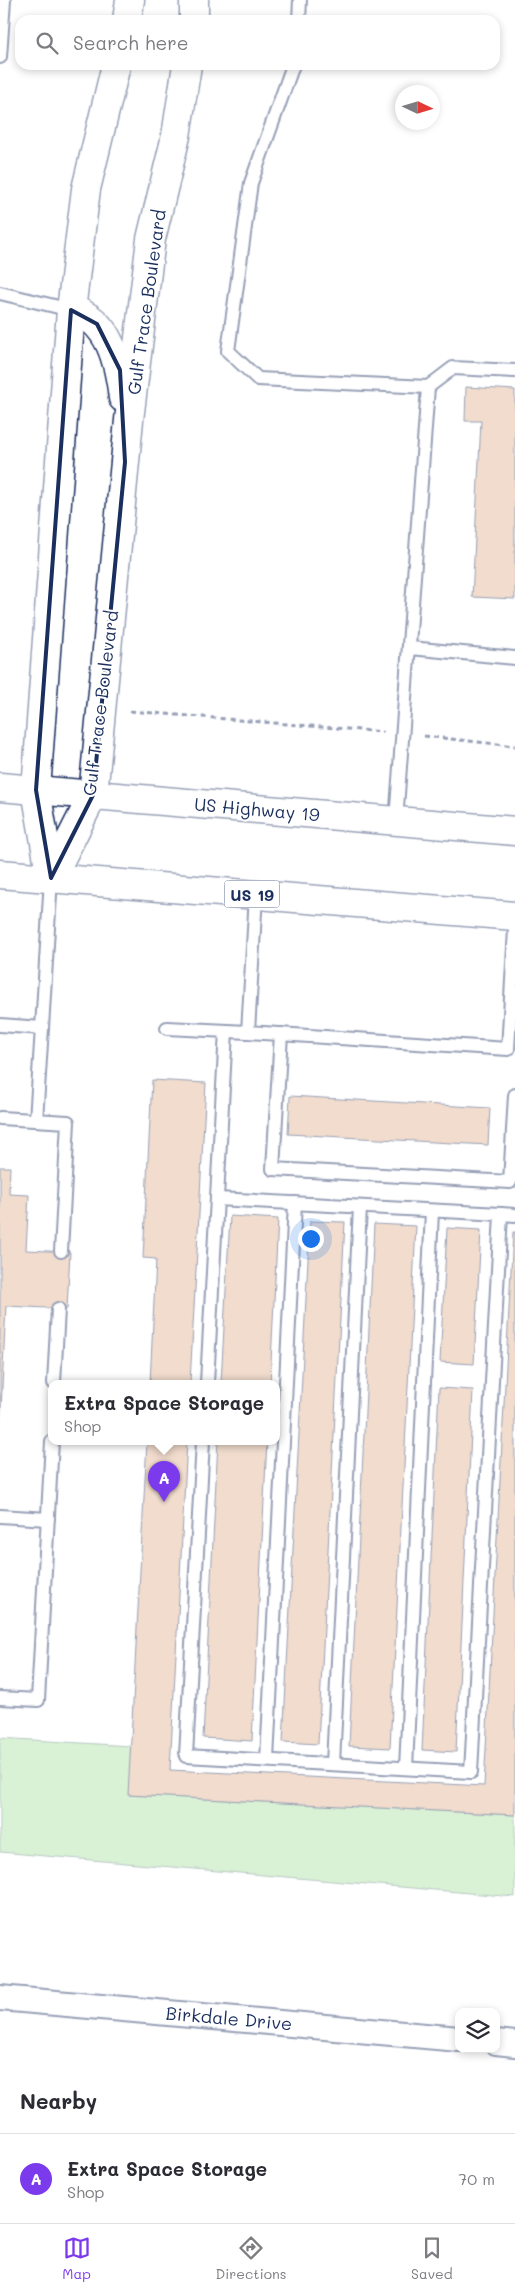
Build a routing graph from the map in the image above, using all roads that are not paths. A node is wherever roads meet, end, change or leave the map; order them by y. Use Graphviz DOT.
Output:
graph roads {
  1 [pos="4,0"];
  2 [pos="130,0"];
  3 [pos="194,0"];
  4 [pos="300,0"];
  5 [pos="128,15"];
  6 [pos="194,15"];
  7 [pos="299,15"];
  8 [pos="0,57"];
  9 [pos="115,70"];
  10 [pos="186,70"];
  11 [pos="291,70"];
  12 [pos="0,293"];
  13 [pos="71,310"];
  14 [pos="515,371"];
  15 [pos="428,387"];
  16 [pos="126,462"];
  17 [pos="410,648"];
  18 [pos="515,658"];
  19 [pos="0,787"];
  20 [pos="36,790"];
  21 [pos="93,795"];
  22 [pos="396,821"];
  23 [pos="515,831"];
  24 [pos="0,874"];
  25 [pos="51,878"];
  26 [pos="256,894"];
  27 [pos="515,916"];
  28 [pos="515,929"];
  29 [pos="0,1025"];
  30 [pos="42,1028"];
  31 [pos="167,1028"];
  32 [pos="226,1031"];
  33 [pos="248,1032"];
  34 [pos="281,1034"];
  35 [pos="511,1053"];
  36 [pos="515,1095"];
  37 [pos="0,1118"];
  38 [pos="36,1120"];
  39 [pos="217,1199"];
  40 [pos="295,1203"];
  41 [pos="360,1207"];
  42 [pos="432,1211"];
  43 [pos="501,1214"];
  44 [pos="515,1215"];
  45 [pos="61,1251"];
  46 [pos="58,1309"];
  47 [pos="54,1380"];
  48 [pos="207,1380"];
  49 [pos="52,1445"];
  50 [pos="203,1445"];
  51 [pos="0,1516"];
  52 [pos="48,1519"];
  53 [pos="0,1698"];
  54 [pos="268,1760"];
  55 [pos="333,1764"];
  56 [pos="406,1768"];
  57 [pos="0,1998"];
  58 [pos="455,2039"];
  59 [pos="500,2042"];
  60 [pos="515,2044"];
  1 -- 8 [label="lane"];
  2 -- 5 [label="main road"];
  3 -- 6 [label="main road"];
  4 -- 7 [label="lane"];
  9 -- 13 [label="main road"];
  10 -- 16 [label="main road, Gulf Trace Boulevard"];
  11 -- 15 [label="lane"];
  12 -- 13 [label="lane"];
  13 -- 16 [label="main road"];
  13 -- 20 [label="main road"];
  14 -- 15 [label="lane"];
  15 -- 17 [label="lane"];
  16 -- 21 [label="main road, Gulf Trace Boulevard"];
  17 -- 18 [label="lane"];
  17 -- 22 [label="lane"];
  19 -- 20 [label="main road, US Highway 19"];
  20 -- 21 [label="main road, US Highway 19"];
  20 -- 25 [label="main road"];
  21 -- 22 [label="main road, US Highway 19"];
  21 -- 25 [label="main road, Gulf Trace Boulevard"];
  22 -- 23 [label="main road, US Highway 19"];
  24 -- 25 [label="main road, US 19"];
  25 -- 26 [label="main road, US 19"];
  25 -- 30 [label="lane"];
  26 -- 27 [label="main road, US 19"];
  26 -- 33 [label="lane"];
  28 -- 35 [label="lane"];
  29 -- 30 [label="lane"];
  30 -- 38 [label="lane"];
  31 -- 32 [label="lane"];
  32 -- 33 [label="lane"];
  32 -- 39 [label="lane"];
  33 -- 34 [label="lane"];
  34 -- 35 [label="lane"];
  34 -- 36 [label="lane"];
  37 -- 38 [label="lane"];
  38 -- 45 [label="lane"];
  39 -- 40 [label="lane"];
  39 -- 48 [label="lane"];
  40 -- 41 [label="lane"];
  40 -- 54 [label="lane"];
  41 -- 42 [label="lane"];
  41 -- 55 [label="lane"];
  42 -- 43 [label="lane"];
  42 -- 56 [label="lane"];
  43 -- 44 [label="lane"];
  43 -- 56 [label="lane"];
  46 -- 47 [label="lane"];
  49 -- 52 [label="lane"];
  50 -- 54 [label="lane"];
  51 -- 52 [label="lane"];
  52 -- 53 [label="lane"];
  54 -- 55 [label="lane"];
  55 -- 56 [label="lane"];
  57 -- 58 [label="street, Birkdale Drive"];
  59 -- 60 [label="street"];
}
